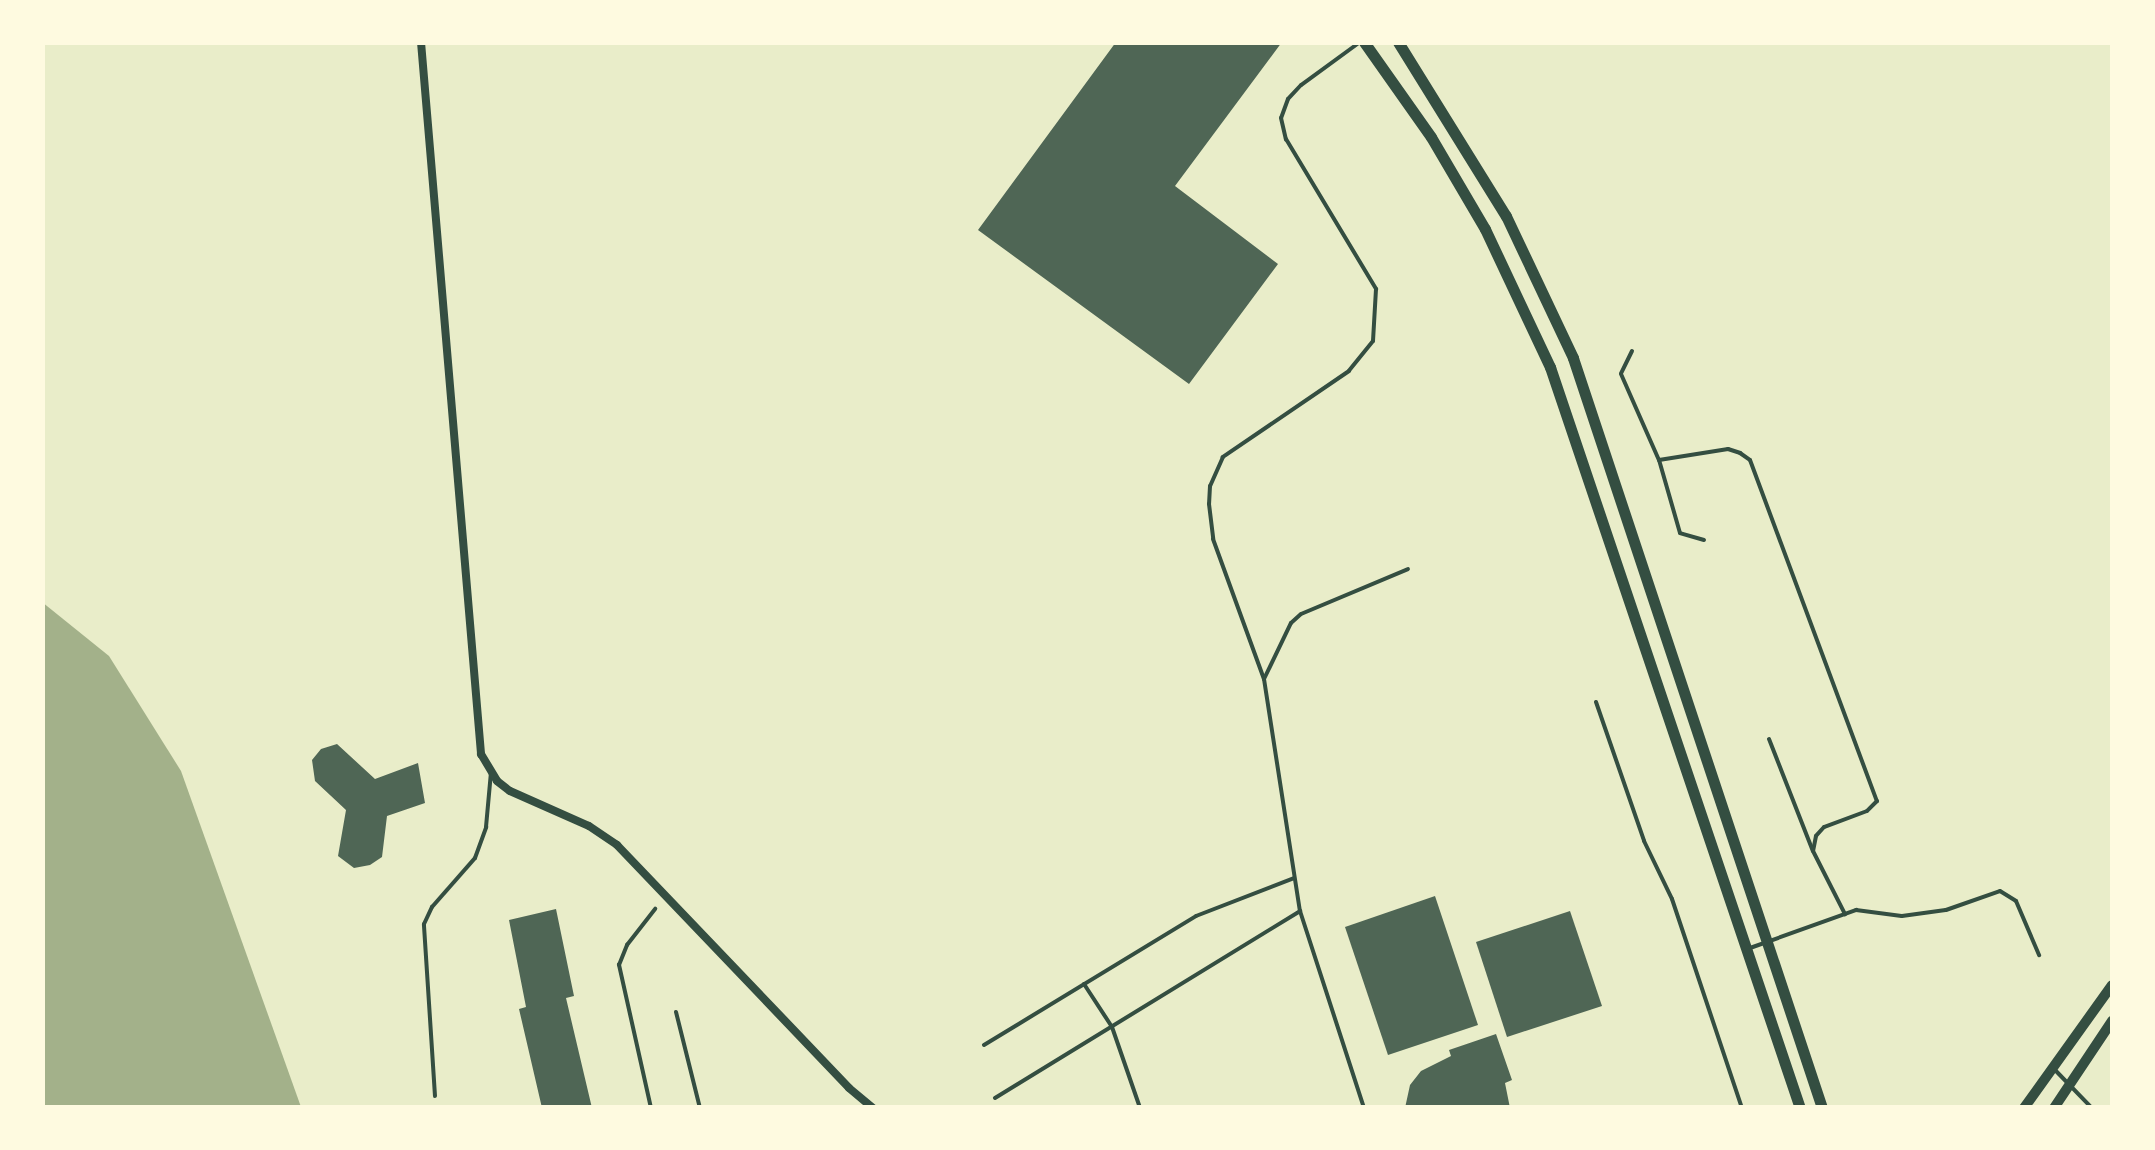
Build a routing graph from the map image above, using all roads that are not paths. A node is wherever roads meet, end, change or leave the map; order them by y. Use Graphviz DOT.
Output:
graph roads {
  1 [pos="420,42"];
  2 [pos="1362,42"];
  3 [pos="1398,42"];
  4 [pos="1506,216"];
  5 [pos="1486,230"];
  6 [pos="1632,351"];
  7 [pos="1659,460"];
  8 [pos="1704,540"];
  9 [pos="1408,570"];
  10 [pos="1667,634"];
  11 [pos="1645,642"];
  12 [pos="1264,679"];
  13 [pos="1596,702"];
  14 [pos="1768,739"];
  15 [pos="491,772"];
  16 [pos="1813,851"];
  17 [pos="1294,878"];
  18 [pos="655,908"];
  19 [pos="1300,912"];
  20 [pos="1845,914"];
  21 [pos="1767,942"];
  22 [pos="1746,949"];
  23 [pos="2039,955"];
  24 [pos="1084,984"];
  25 [pos="2112,985"];
  26 [pos="676,1012"];
  27 [pos="2112,1021"];
  28 [pos="1112,1027"];
  29 [pos="984,1045"];
  30 [pos="2052,1068"];
  31 [pos="2070,1085"];
  32 [pos="435,1096"];
  33 [pos="995,1098"];
  34 [pos="1741,1107"];
  35 [pos="651,1108"];
  36 [pos="700,1108"];
  37 [pos="873,1108"];
  38 [pos="1140,1108"];
  39 [pos="1364,1108"];
  40 [pos="1800,1108"];
  41 [pos="1824,1108"];
  42 [pos="2024,1108"];
  43 [pos="2054,1108"];
  44 [pos="2092,1108"];
  1 -- 15 [label="street"];
  2 -- 5 [label="main road"];
  2 -- 12 [label="lane"];
  3 -- 4 [label="main road"];
  4 -- 5 [label="main road"];
  4 -- 10 [label="main road"];
  5 -- 11 [label="main road"];
  6 -- 7 [label="lane"];
  7 -- 8 [label="lane"];
  7 -- 16 [label="lane"];
  9 -- 12 [label="lane"];
  10 -- 11 [label="main road"];
  10 -- 21 [label="main road"];
  11 -- 22 [label="main road"];
  12 -- 17 [label="lane"];
  13 -- 34 [label="lane"];
  14 -- 16 [label="lane"];
  15 -- 32 [label="lane"];
  15 -- 37 [label="street"];
  16 -- 20 [label="lane"];
  17 -- 19 [label="lane"];
  17 -- 24 [label="lane"];
  18 -- 35 [label="lane"];
  19 -- 28 [label="lane"];
  19 -- 39 [label="lane"];
  20 -- 21 [label="lane"];
  20 -- 23 [label="lane"];
  21 -- 22 [label="lane"];
  21 -- 41 [label="main road"];
  22 -- 40 [label="main road"];
  24 -- 28 [label="lane"];
  24 -- 29 [label="lane"];
  25 -- 30 [label="main road"];
  26 -- 36 [label="lane"];
  27 -- 31 [label="main road"];
  28 -- 33 [label="lane"];
  28 -- 38 [label="lane"];
  30 -- 31 [label="lane"];
  30 -- 42 [label="main road"];
  31 -- 43 [label="main road"];
  31 -- 44 [label="lane"];
}
